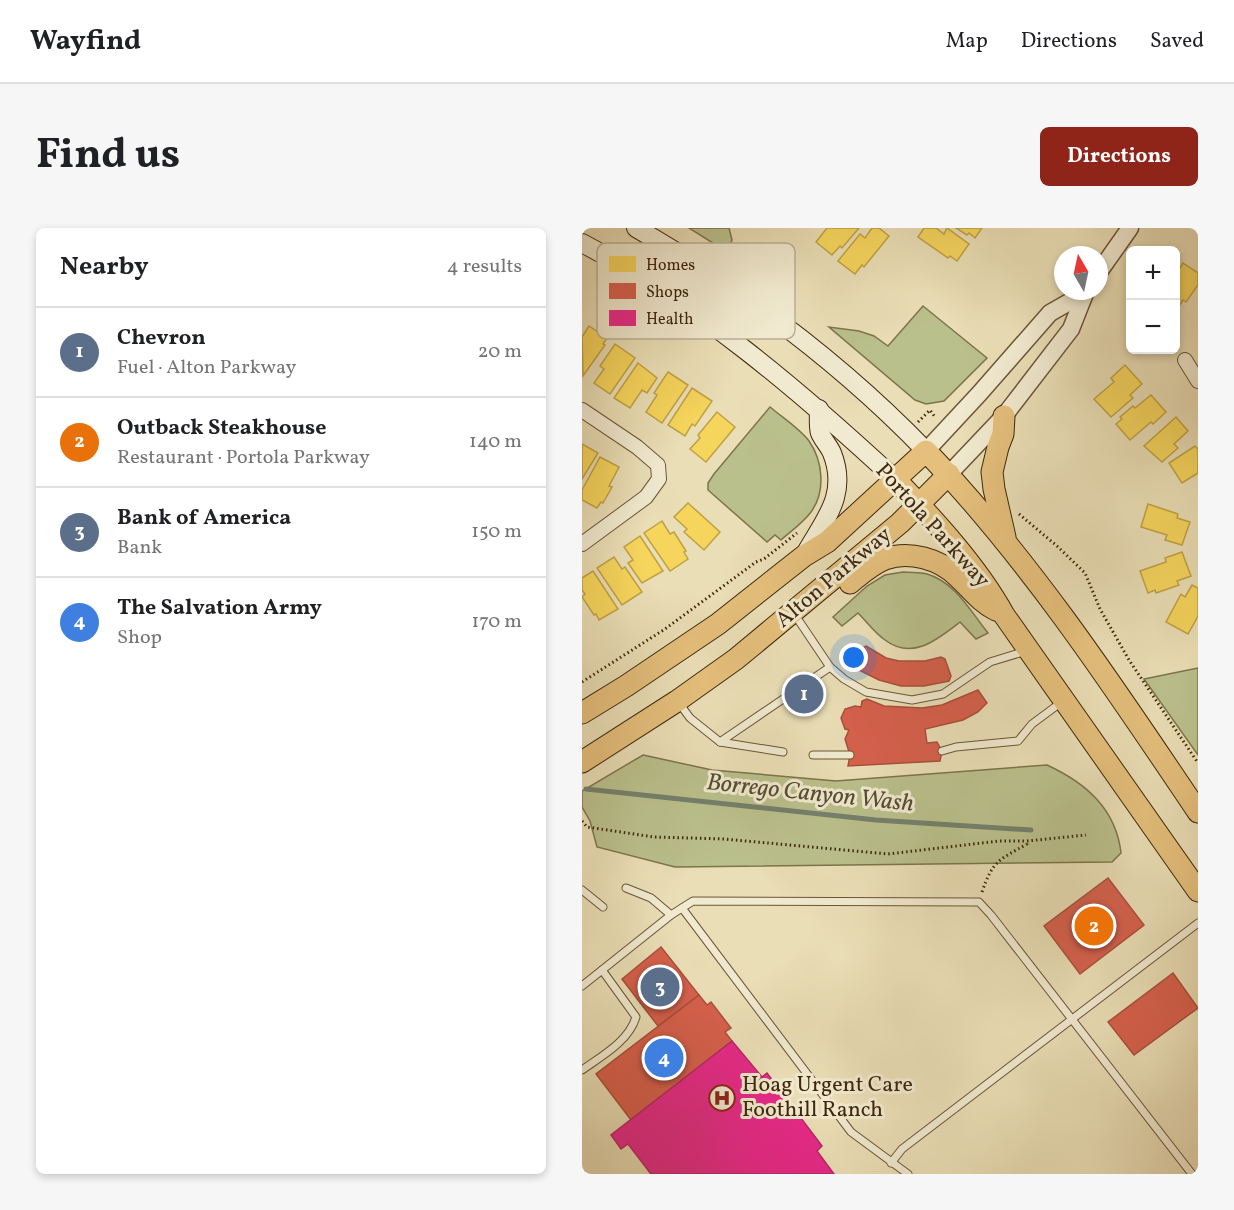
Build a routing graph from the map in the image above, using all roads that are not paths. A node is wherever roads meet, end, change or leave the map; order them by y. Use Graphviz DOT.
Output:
graph roads {
  1 [pos="636,228"];
  2 [pos="1130,228"];
  3 [pos="582,243"];
  4 [pos="660,243"];
  5 [pos="597,252"];
  6 [pos="1108,259"];
  7 [pos="1072,300"];
  8 [pos="1083,300"];
  9 [pos="795,335"];
  10 [pos="729,339"];
  11 [pos="1185,360"];
  12 [pos="1198,381"];
  13 [pos="819,409"];
  14 [pos="582,410"];
  15 [pos="1004,416"];
  16 [pos="926,451"];
  17 [pos="949,474"];
  18 [pos="896,480"];
  19 [pos="920,505"];
  20 [pos="1006,540"];
  21 [pos="582,544"];
  22 [pos="804,556"];
  23 [pos="794,612"];
  24 [pos="1004,615"];
  25 [pos="1029,650"];
  26 [pos="830,667"];
  27 [pos="1064,700"];
  28 [pos="677,701"];
  29 [pos="582,713"];
  30 [pos="720,742"];
  31 [pos="942,751"];
  32 [pos="783,752"];
  33 [pos="813,755"];
  34 [pos="850,755"];
  35 [pos="582,762"];
  36 [pos="1198,812"];
  37 [pos="626,888"];
  38 [pos="582,890"];
  39 [pos="1198,891"];
  40 [pos="603,907"];
  41 [pos="682,908"];
  42 [pos="671,915"];
  43 [pos="1198,923"];
  44 [pos="602,970"];
  45 [pos="582,986"];
  46 [pos="1073,1020"];
  47 [pos="582,1070"];
  48 [pos="891,1163"];
  49 [pos="908,1174"];
  50 [pos="1192,1174"];
  1 -- 4 [label="main road, Portola Parkway"];
  2 -- 6 [label="street"];
  3 -- 5 [label="main road, Portola Parkway"];
  7 -- 16 [label="street, Alton Parkway"];
  8 -- 15 [label="street, Alton Parkway"];
  9 -- 16 [label="main road, Portola Parkway"];
  10 -- 13 [label="main road, Portola Parkway"];
  11 -- 12 [label="street"];
  13 -- 18 [label="main road, Portola Parkway"];
  13 -- 22 [label="main road"];
  14 -- 21 [label="street"];
  15 -- 17 [label="street, Alton Parkway"];
  15 -- 20 [label="main road"];
  16 -- 17 [label="main road, Portola Parkway"];
  16 -- 18 [label="main road, Alton Parkway"];
  17 -- 19 [label="main road, Alton Parkway"];
  17 -- 20 [label="main road, Portola Parkway"];
  18 -- 19 [label="main road, Portola Parkway"];
  18 -- 22 [label="main road, Alton Parkway"];
  19 -- 23 [label="main road, Alton Parkway"];
  19 -- 24 [label="main road, Portola Parkway"];
  20 -- 36 [label="main road, Portola Parkway"];
  22 -- 29 [label="main road, Alton Parkway"];
  23 -- 24 [label="main road"];
  23 -- 26 [label="lane"];
  23 -- 28 [label="main road, Alton Parkway"];
  24 -- 25 [label="main road, Portola Parkway"];
  25 -- 26 [label="lane"];
  25 -- 27 [label="main road, Portola Parkway"];
  26 -- 30 [label="lane"];
  27 -- 31 [label="lane"];
  27 -- 39 [label="main road, Portola Parkway"];
  28 -- 30 [label="lane"];
  28 -- 35 [label="main road, Alton Parkway"];
  30 -- 32 [label="lane"];
  33 -- 34 [label="lane"];
  37 -- 42 [label="lane"];
  38 -- 40 [label="lane"];
  41 -- 42 [label="lane"];
  41 -- 46 [label="lane"];
  41 -- 48 [label="lane"];
  42 -- 44 [label="lane"];
  43 -- 46 [label="lane"];
  44 -- 45 [label="lane"];
  44 -- 47 [label="lane"];
  46 -- 48 [label="lane"];
  46 -- 50 [label="lane"];
  48 -- 49 [label="lane"];
}
